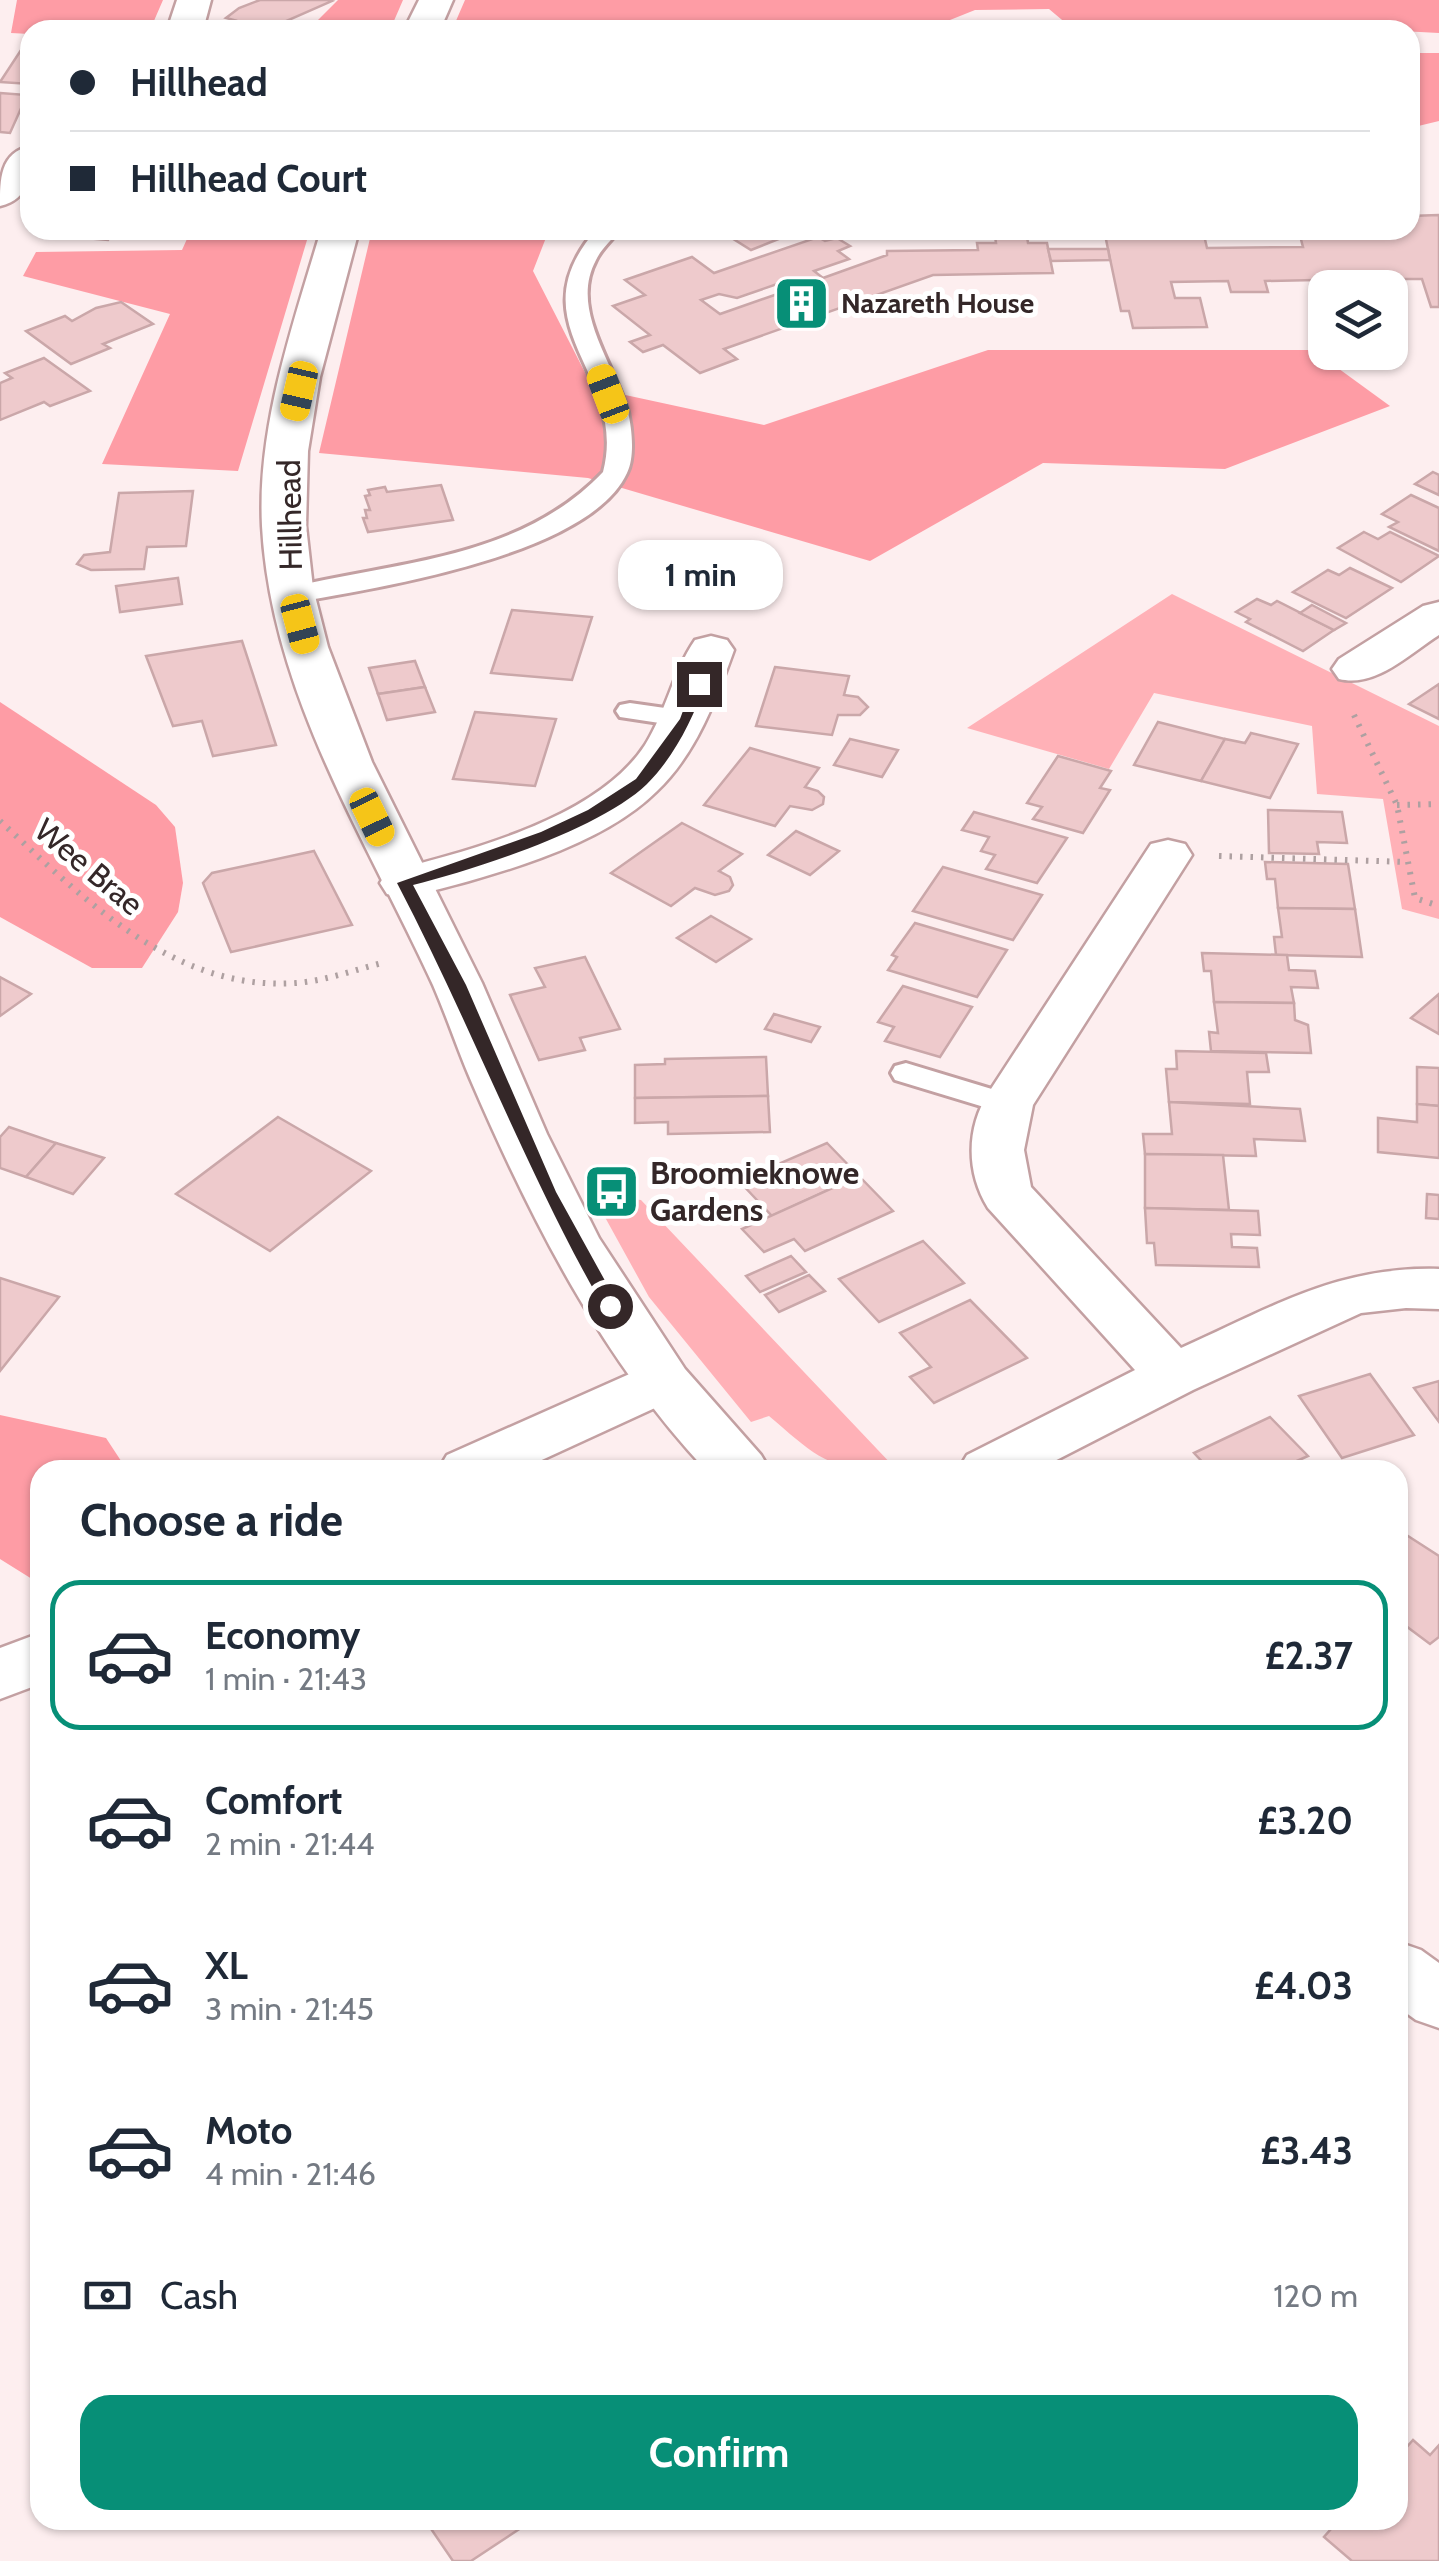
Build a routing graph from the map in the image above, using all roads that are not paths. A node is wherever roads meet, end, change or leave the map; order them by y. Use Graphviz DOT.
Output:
graph roads {
  1 [pos="20,170"];
  2 [pos="0,195"];
  3 [pos="337,240"];
  4 [pos="597,240"];
  5 [pos="292,595"];
  6 [pos="1439,614"];
  7 [pos="711,650"];
  8 [pos="1355,669"];
  9 [pos="630,710"];
  10 [pos="686,719"];
  11 [pos="1168,855"];
  12 [pos="404,883"];
  13 [pos="906,1073"];
  14 [pos="1007,1104"];
  15 [pos="1439,1289"];
  16 [pos="1173,1375"];
  17 [pos="662,1381"];
  18 [pos="490,1460"];
  19 [pos="733,1460"];
  20 [pos="1006,1460"];
  21 [pos="30,1662"];
  22 [pos="0,1676"];
  23 [pos="1408,1977"];
  24 [pos="1439,2000"];
  1 -- 2 [label="street"];
  3 -- 5 [label="street, Hillhead"];
  4 -- 5 [label="lane"];
  5 -- 12 [label="street, Hillhead"];
  6 -- 8 [label="street"];
  7 -- 10 [label="street"];
  9 -- 10 [label="lane"];
  10 -- 12 [label="street"];
  11 -- 14 [label="street"];
  12 -- 17 [label="street, Hillhead"];
  13 -- 14 [label="lane"];
  14 -- 16 [label="street"];
  15 -- 16 [label="street"];
  16 -- 20 [label="street"];
  17 -- 18 [label="street"];
  17 -- 19 [label="street, Hillhead"];
  21 -- 22 [label="street"];
  23 -- 24 [label="street"];
}
